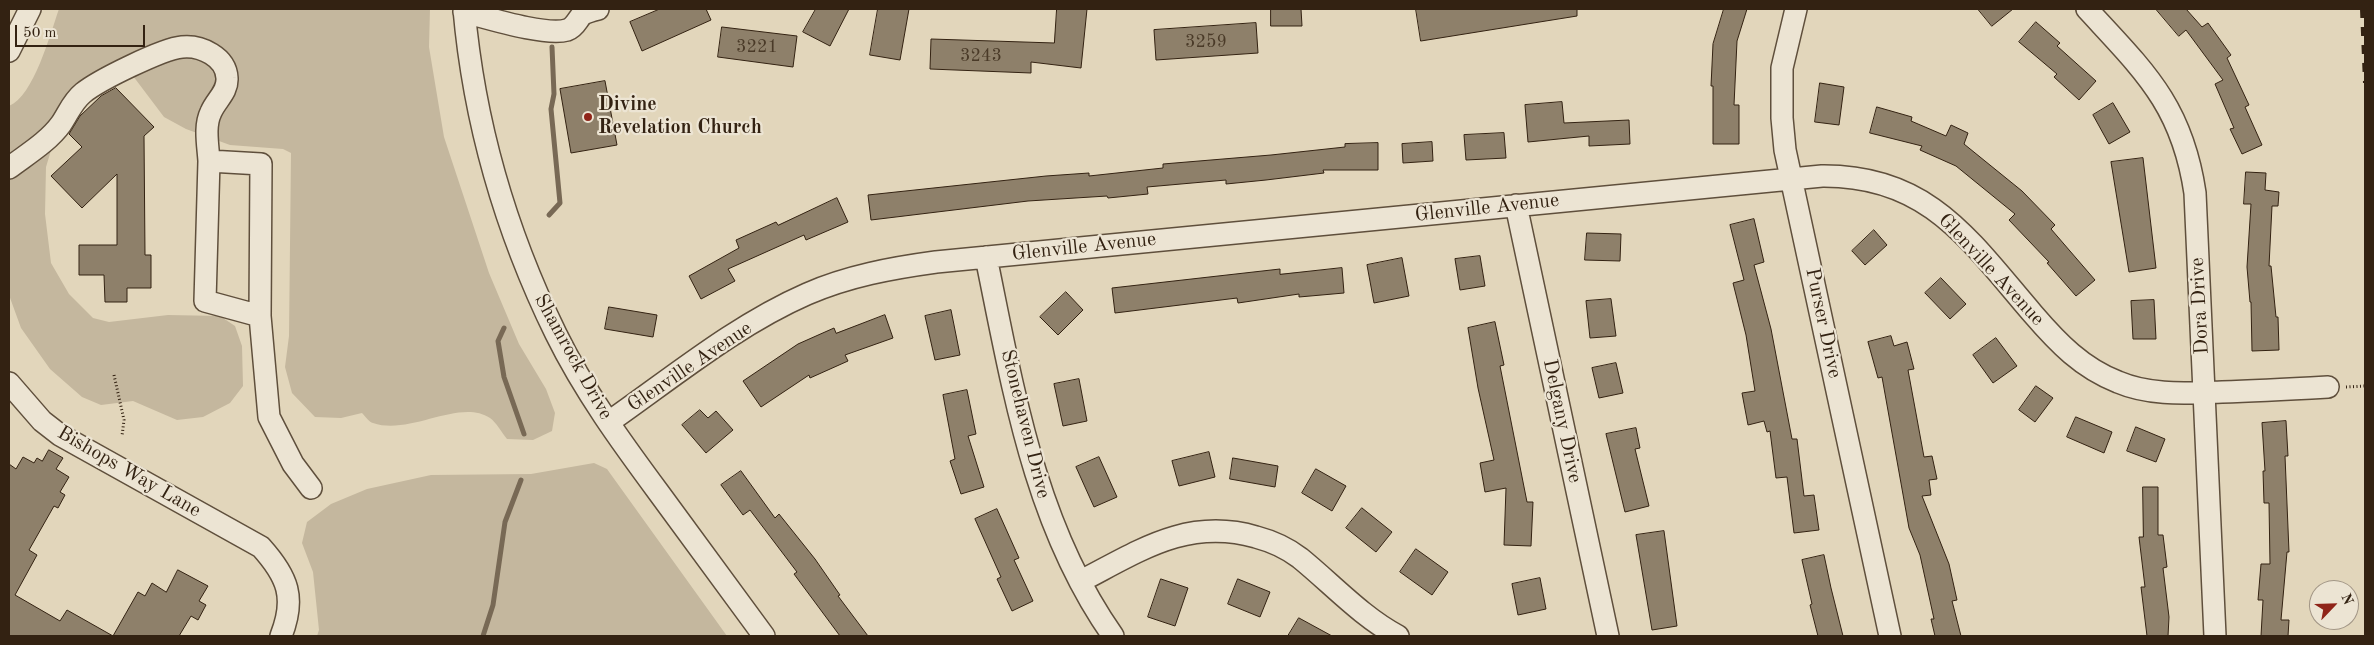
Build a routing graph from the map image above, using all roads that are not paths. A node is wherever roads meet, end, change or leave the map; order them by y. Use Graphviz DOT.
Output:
graph roads {
  1 [pos="30,9"];
  2 [pos="1796,9"];
  3 [pos="2087,9"];
  4 [pos="464,10"];
  5 [pos="586,11"];
  6 [pos="9,51"];
  7 [pos="209,161"];
  8 [pos="9,168"];
  9 [pos="1792,178"];
  10 [pos="1516,205"];
  11 [pos="986,257"];
  12 [pos="260,316"];
  13 [pos="10,387"];
  14 [pos="2328,387"];
  15 [pos="2204,393"];
  16 [pos="608,422"];
  17 [pos="310,488"];
  18 [pos="1081,581"];
  19 [pos="281,636"];
  20 [pos="764,636"];
  21 [pos="1113,636"];
  22 [pos="1398,636"];
  23 [pos="1608,636"];
  24 [pos="1890,636"];
  25 [pos="2215,636"];
  1 -- 6 [label="street"];
  2 -- 9 [label="street, Purser Drive"];
  3 -- 15 [label="street, Dora Drive"];
  4 -- 5 [label="street"];
  4 -- 16 [label="street, Shamrock Drive"];
  7 -- 8 [label="street"];
  7 -- 12 [label="street"];
  7 -- 12 [label="street"];
  9 -- 10 [label="street, Glenville Avenue"];
  9 -- 15 [label="street, Glenville Avenue"];
  9 -- 24 [label="street, Purser Drive"];
  10 -- 11 [label="street, Glenville Avenue"];
  10 -- 23 [label="street, Delgany Drive"];
  11 -- 16 [label="street, Glenville Avenue"];
  11 -- 18 [label="street, Stonehaven Drive"];
  12 -- 17 [label="street"];
  13 -- 19 [label="street, Bishops Way Lane"];
  14 -- 15 [label="street, Glenville Avenue"];
  15 -- 25 [label="street, Dora Drive"];
  16 -- 20 [label="street, Shamrock Drive"];
  18 -- 21 [label="street, Stonehaven Drive"];
  18 -- 22 [label="street"];
}
